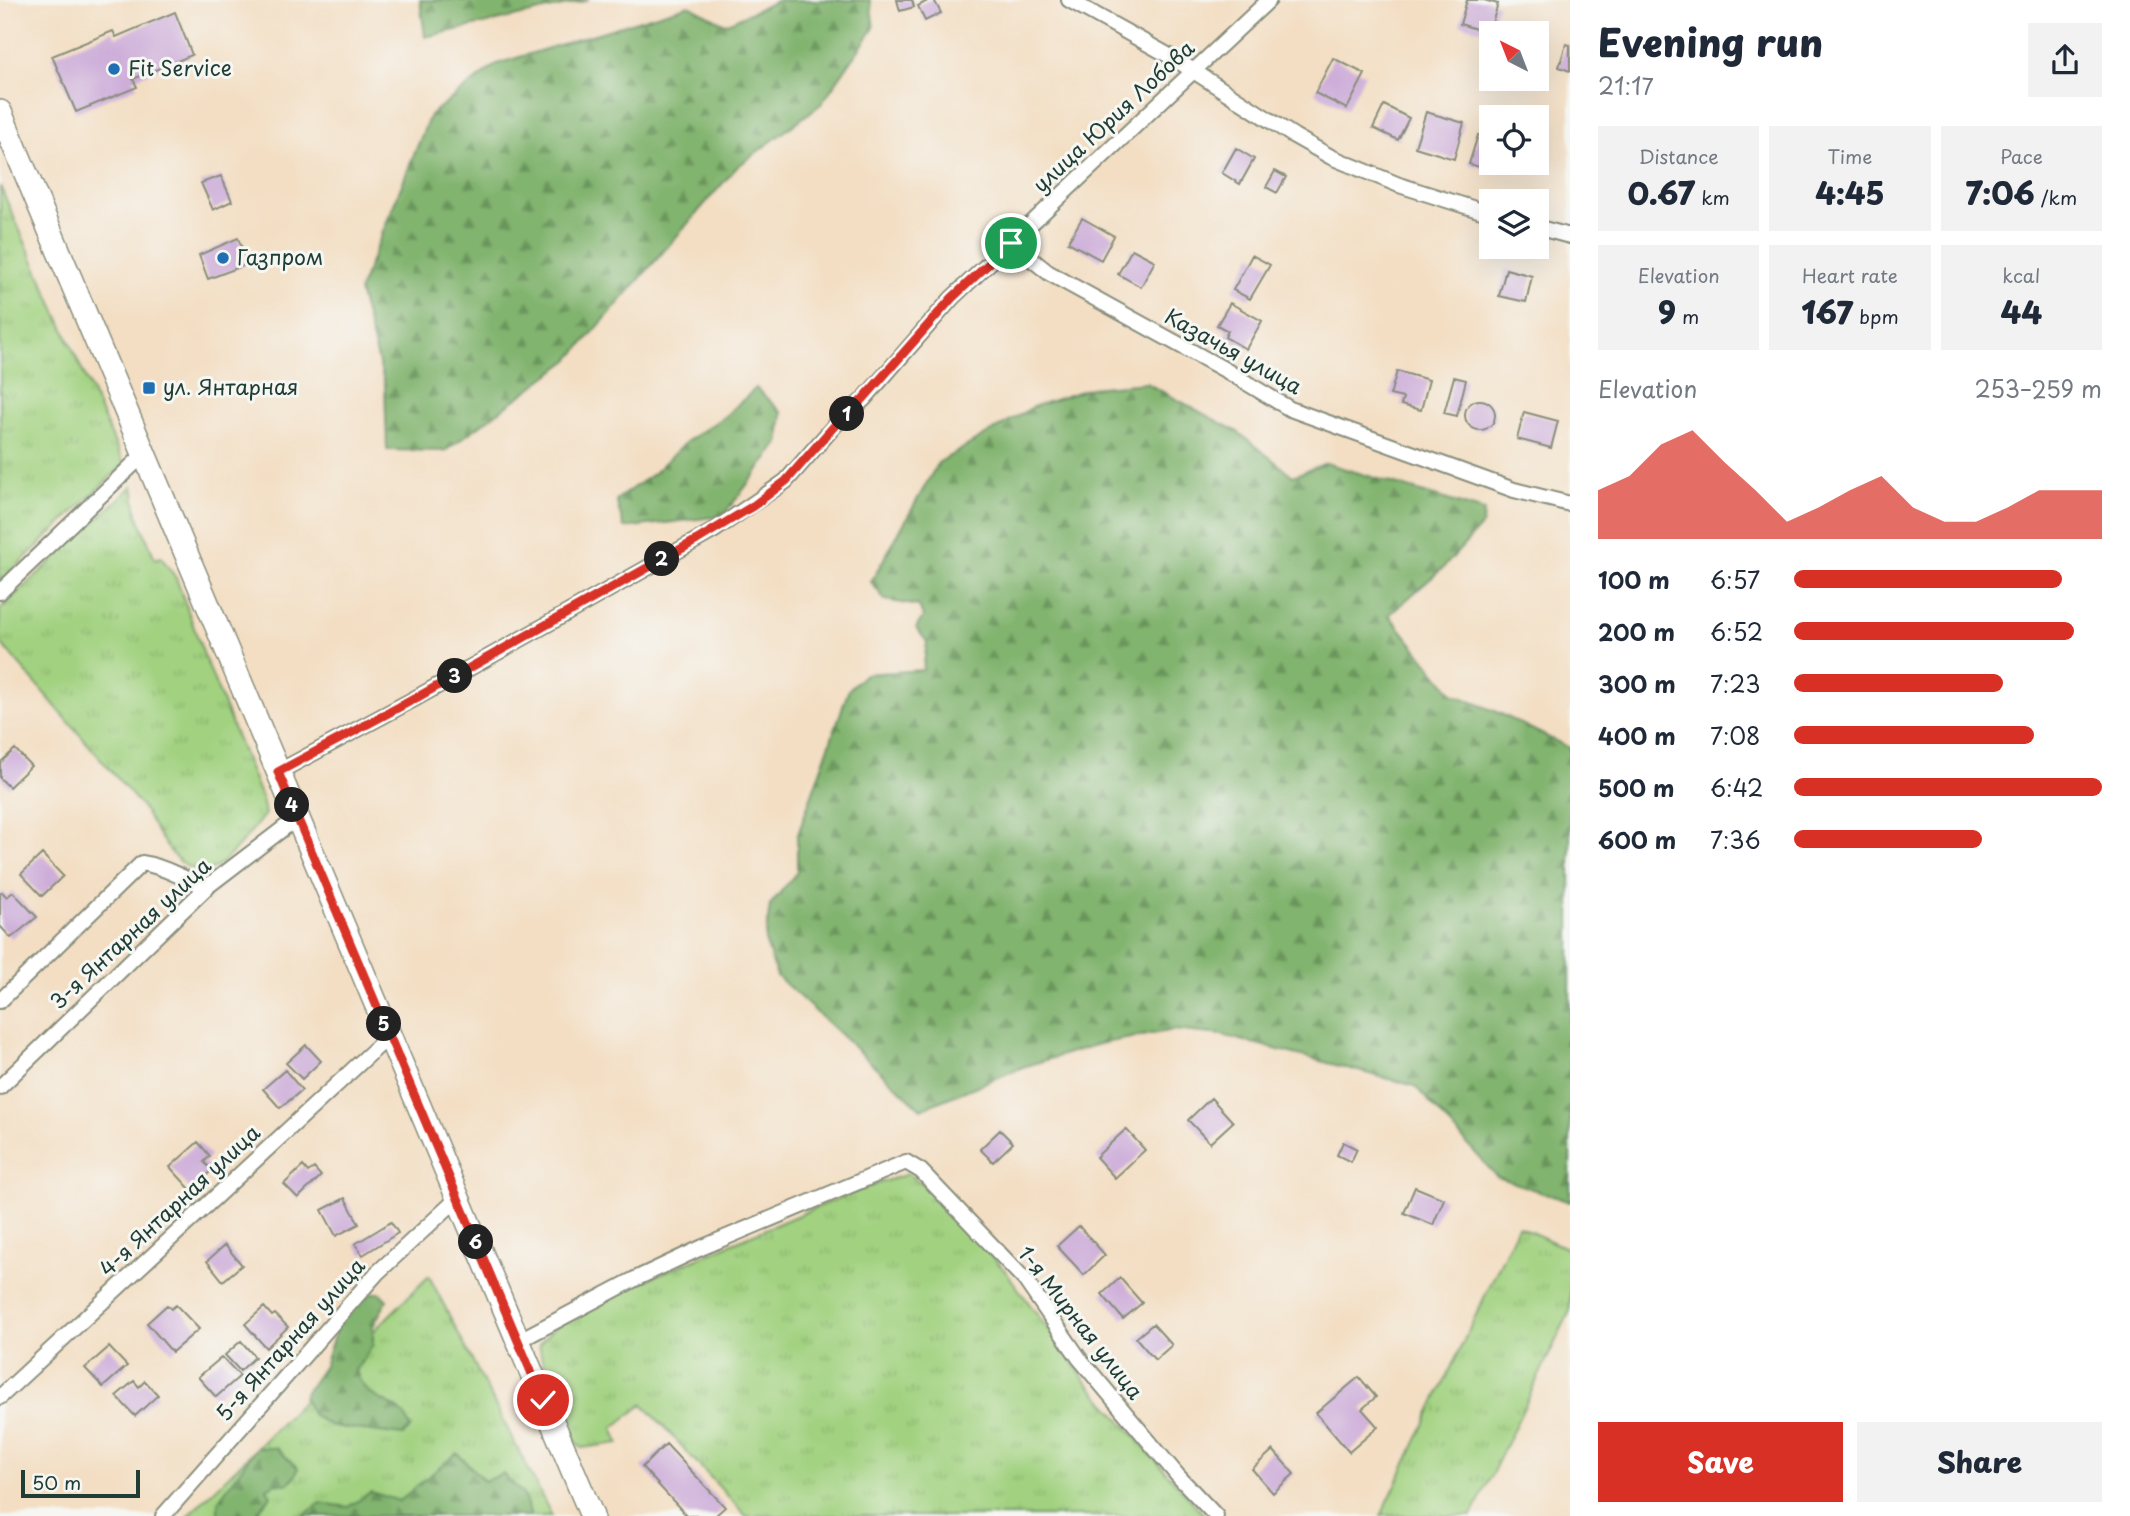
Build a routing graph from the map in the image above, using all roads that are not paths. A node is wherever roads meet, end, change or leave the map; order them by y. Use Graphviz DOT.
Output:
graph roads {
  1 [pos="1069,0"];
  2 [pos="1269,0"];
  3 [pos="1193,71"];
  4 [pos="0,112"];
  5 [pos="1479,210"];
  6 [pos="1549,230"];
  7 [pos="1570,236"];
  8 [pos="1011,243"];
  9 [pos="144,454"];
  10 [pos="1570,504"];
  11 [pos="0,592"];
  12 [pos="278,772"];
  13 [pos="297,818"];
  14 [pos="208,886"];
  15 [pos="0,1002"];
  16 [pos="389,1035"];
  17 [pos="0,1087"];
  18 [pos="458,1198"];
  19 [pos="518,1341"];
  20 [pos="0,1397"];
  21 [pos="163,1516"];
  22 [pos="592,1516"];
  23 [pos="1216,1516"];
  1 -- 3 [label="street"];
  2 -- 3 [label="street, улица Юрия Лобова"];
  3 -- 5 [label="street"];
  3 -- 8 [label="street, улица Юрия Лобова"];
  4 -- 9 [label="main road"];
  6 -- 7 [label="street"];
  8 -- 10 [label="street, Казачья улица"];
  8 -- 12 [label="street, улица Юрия Лобова"];
  9 -- 11 [label="street"];
  9 -- 12 [label="main road"];
  12 -- 13 [label="main road"];
  13 -- 14 [label="street, 3-я Янтарная улица"];
  13 -- 16 [label="main road"];
  14 -- 15 [label="street, 3-я Янтарная улица"];
  14 -- 17 [label="street, 3-я Янтарная улица"];
  16 -- 18 [label="main road"];
  16 -- 20 [label="street, 4-я Янтарная улица"];
  18 -- 19 [label="main road"];
  18 -- 21 [label="street, 5-я Янтарная улица"];
  19 -- 22 [label="main road"];
  19 -- 23 [label="street, 1-я Мирная улица"];
}
